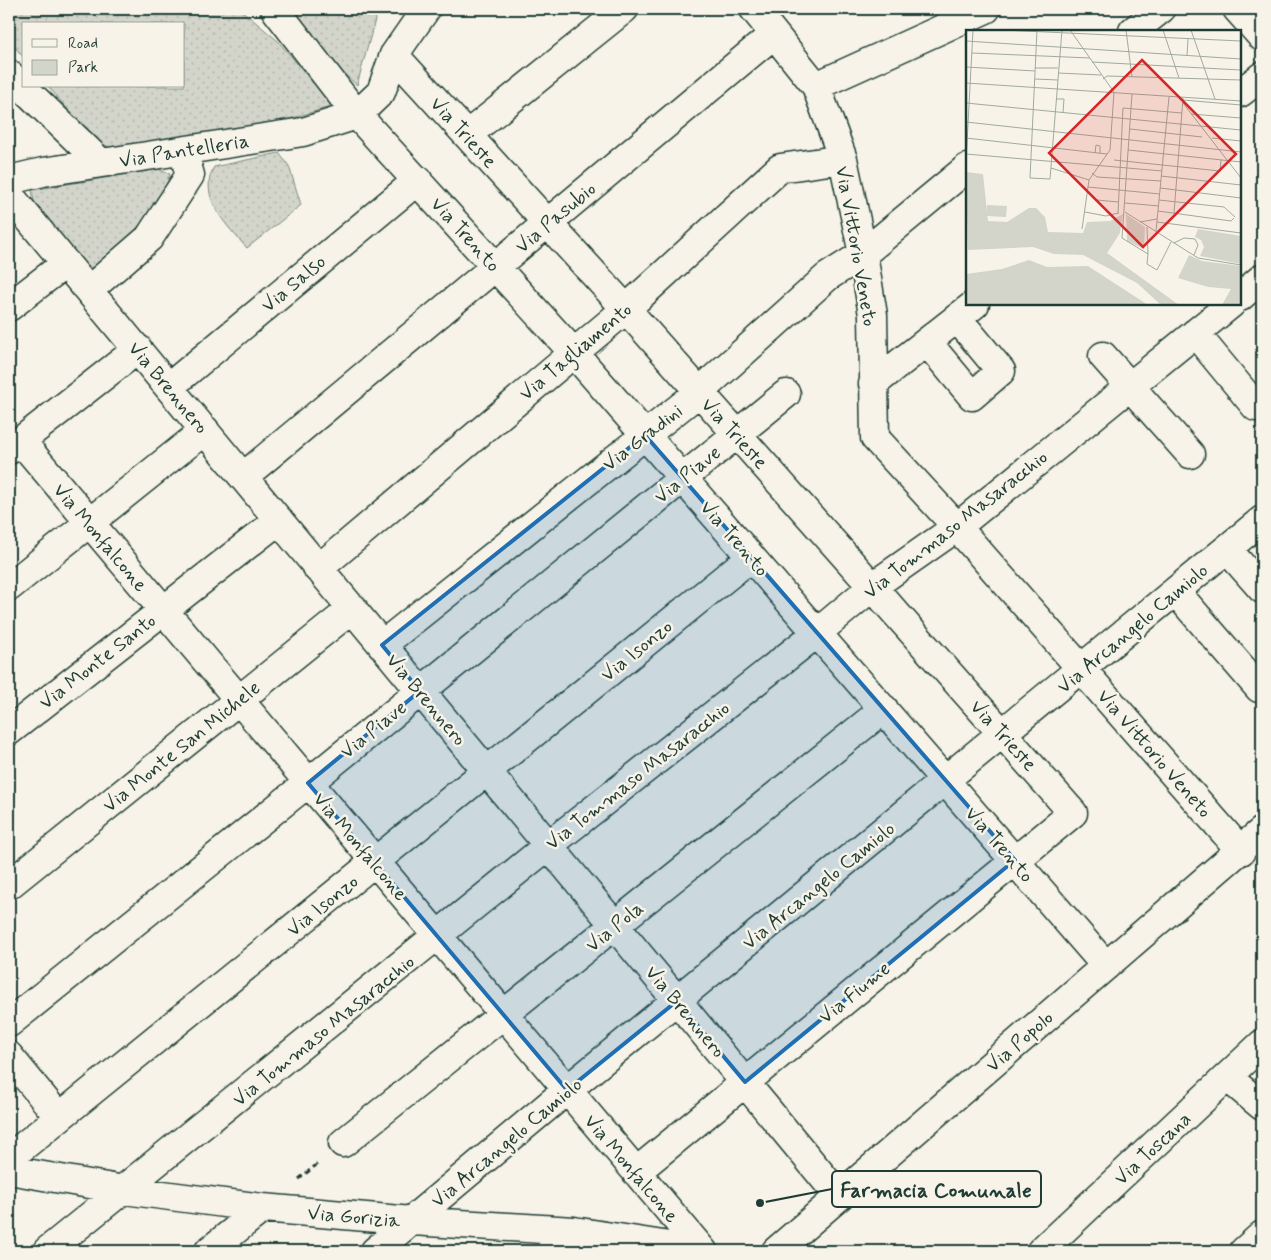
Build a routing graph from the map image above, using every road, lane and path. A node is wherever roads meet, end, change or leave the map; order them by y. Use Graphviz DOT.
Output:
graph roads {
  1 [pos="275,9"];
  2 [pos="426,9"];
  3 [pos="624,9"];
  4 [pos="754,9"];
  5 [pos="986,9"];
  6 [pos="1160,9"];
  7 [pos="1237,9"];
  8 [pos="1134,30"];
  9 [pos="774,34"];
  10 [pos="1262,38"];
  11 [pos="394,55"];
  12 [pos="9,74"];
  13 [pos="1262,76"];
  14 [pos="816,86"];
  15 [pos="22,87"];
  16 [pos="23,88"];
  17 [pos="1241,92"];
  18 [pos="357,115"];
  19 [pos="467,135"];
  20 [pos="183,151"];
  21 [pos="842,159"];
  22 [pos="101,163"];
  23 [pos="966,169"];
  24 [pos="418,180"];
  25 [pos="12,191"];
  26 [pos="547,224"];
  27 [pos="863,254"];
  28 [pos="66,262"];
  29 [pos="495,267"];
  30 [pos="1262,278"];
  31 [pos="89,290"];
  32 [pos="1241,296"];
  33 [pos="1230,305"];
  34 [pos="9,307"];
  35 [pos="626,309"];
  36 [pos="966,311"];
  37 [pos="1195,333"];
  38 [pos="927,342"];
  39 [pos="138,349"];
  40 [pos="573,352"];
  41 [pos="1103,356"];
  42 [pos="873,384"];
  43 [pos="1130,386"];
  44 [pos="169,387"];
  45 [pos="698,393"];
  46 [pos="786,394"];
  47 [pos="1256,407"];
  48 [pos="205,430"];
  49 [pos="645,434"];
  50 [pos="736,434"];
  51 [pos="15,446"];
  52 [pos="1190,454"];
  53 [pos="244,477"];
  54 [pos="683,478"];
  55 [pos="279,520"];
  56 [pos="1262,520"];
  57 [pos="89,523"];
  58 [pos="956,527"];
  59 [pos="1227,550"];
  60 [pos="751,557"];
  61 [pos="318,569"];
  62 [pos="872,586"];
  63 [pos="9,588"];
  64 [pos="1262,589"];
  65 [pos="1176,592"];
  66 [pos="353,608"];
  67 [pos="163,610"];
  68 [pos="817,633"];
  69 [pos="382,645"];
  70 [pos="1082,670"];
  71 [pos="1258,688"];
  72 [pos="420,690"];
  73 [pos="238,700"];
  74 [pos="884,710"];
  75 [pos="9,731"];
  76 [pos="1003,734"];
  77 [pos="487,771"];
  78 [pos="946,781"];
  79 [pos="308,783"];
  80 [pos="1073,812"];
  81 [pos="1262,832"];
  82 [pos="549,845"];
  83 [pos="1252,851"];
  84 [pos="1015,860"];
  85 [pos="374,862"];
  86 [pos="9,884"];
  87 [pos="614,925"];
  88 [pos="438,937"];
  89 [pos="1106,966"];
  90 [pos="677,1001"];
  91 [pos="503,1015"];
  92 [pos="9,1023"];
  93 [pos="1262,1044"];
  94 [pos="9,1056"];
  95 [pos="1227,1077"];
  96 [pos="745,1082"];
  97 [pos="567,1090"];
  98 [pos="1262,1106"];
  99 [pos="59,1117"];
  100 [pos="344,1143"];
  101 [pos="9,1158"];
  102 [pos="9,1170"];
  103 [pos="636,1172"];
  104 [pos="124,1190"];
  105 [pos="839,1196"];
  106 [pos="263,1208"];
  107 [pos="412,1221"];
  108 [pos="574,1231"];
  109 [pos="1262,1236"];
  110 [pos="47,1251"];
  111 [pos="209,1251"];
  112 [pos="375,1251"];
  113 [pos="551,1251"];
  114 [pos="702,1251"];
  115 [pos="776,1251"];
  116 [pos="1041,1251"];
  117 [pos="1244,1251"];
  1 -- 18 [label="street, Via Trento"];
  2 -- 11 [label="street"];
  3 -- 19 [label="street"];
  4 -- 9 [label="street, Via Vittorio Veneto"];
  5 -- 14 [label="street"];
  6 -- 8 [label="street"];
  7 -- 10 [label="street"];
  9 -- 14 [label="street, Via Vittorio Veneto"];
  9 -- 26 [label="street, Via Pasubio"];
  11 -- 18 [label="street"];
  11 -- 19 [label="street, Via Trieste"];
  12 -- 15 [label="street"];
  13 -- 17 [label="street"];
  14 -- 21 [label="street, Via Vittorio Veneto"];
  16 -- 22 [label="street"];
  18 -- 20 [label="street, Via Pantelleria"];
  18 -- 24 [label="street, Via Trento"];
  19 -- 26 [label="street, Via Trieste"];
  20 -- 22 [label="street, Via Pantelleria"];
  20 -- 31 [label="street"];
  21 -- 27 [label="street, Via Vittorio Veneto"];
  21 -- 35 [label="street, Via Tagliamento"];
  22 -- 25 [label="street, Via Pantelleria"];
  23 -- 27 [label="street, Via Gradini"];
  24 -- 29 [label="street, Via Trento"];
  24 -- 44 [label="street, Via Salso"];
  25 -- 28 [label="street, Via Brennero"];
  26 -- 29 [label="street, Via Pasubio"];
  26 -- 35 [label="street, Via Trieste"];
  27 -- 42 [label="street, Via Vittorio Veneto"];
  27 -- 45 [label="street, Via Gradini"];
  28 -- 31 [label="street, Via Brennero"];
  28 -- 34 [label="street"];
  29 -- 40 [label="street, Via Trento"];
  29 -- 53 [label="street, Via Pasubio"];
  30 -- 32 [label="street"];
  31 -- 39 [label="street, Via Brennero"];
  33 -- 37 [label="street, Via Tommaso Masaracchio"];
  35 -- 40 [label="street, Via Tagliamento"];
  35 -- 45 [label="street, Via Trieste"];
  36 -- 38 [label="street"];
  36 -- 38 [label="street"];
  37 -- 43 [label="street, Via Tommaso Masaracchio"];
  37 -- 47 [label="street"];
  38 -- 42 [label="street"];
  39 -- 44 [label="street, Via Brennero"];
  39 -- 51 [label="street"];
  40 -- 49 [label="street, Via Trento"];
  40 -- 61 [label="street, Via Tagliamento"];
  41 -- 43 [label="street"];
  42 -- 58 [label="street, Via Vittorio Veneto"];
  43 -- 52 [label="street"];
  43 -- 58 [label="street, Via Tommaso Masaracchio"];
  44 -- 48 [label="street, Via Brennero"];
  45 -- 49 [label="street, Via Gradini"];
  45 -- 50 [label="street, Via Trieste"];
  46 -- 50 [label="street, Via Piave"];
  48 -- 53 [label="street, Via Brennero"];
  48 -- 57 [label="street"];
  49 -- 54 [label="street, Via Trento"];
  49 -- 69 [label="street, Via Gradini"];
  50 -- 54 [label="street, Via Piave"];
  50 -- 62 [label="street, Via Trieste"];
  51 -- 57 [label="street, Via Monfalcone"];
  53 -- 55 [label="street, Via Brennero"];
  54 -- 60 [label="street, Via Trento"];
  54 -- 72 [label="street, Via Piave"];
  55 -- 61 [label="street, Via Brennero"];
  55 -- 67 [label="street, Via Monte Santo"];
  56 -- 59 [label="street, Via Arcangelo Camiolo"];
  57 -- 63 [label="street"];
  57 -- 67 [label="street, Via Monfalcone"];
  58 -- 62 [label="street, Via Tommaso Masaracchio"];
  58 -- 70 [label="street, Via Vittorio Veneto"];
  59 -- 64 [label="street"];
  59 -- 65 [label="street, Via Arcangelo Camiolo"];
  60 -- 68 [label="street, Via Trento"];
  60 -- 77 [label="street, Via Isonzo"];
  61 -- 66 [label="street, Via Brennero"];
  62 -- 68 [label="street, Via Tommaso Masaracchio"];
  62 -- 76 [label="street, Via Trieste"];
  65 -- 70 [label="street, Via Arcangelo Camiolo"];
  65 -- 71 [label="street"];
  66 -- 69 [label="street, Via Brennero"];
  66 -- 73 [label="street, Via Monte San Michele"];
  67 -- 73 [label="street, Via Monfalcone"];
  67 -- 75 [label="street, Via Monte Santo"];
  68 -- 74 [label="street, Via Trento"];
  68 -- 82 [label="street, Via Tommaso Masaracchio"];
  69 -- 72 [label="street, Via Brennero"];
  70 -- 76 [label="street, Via Arcangelo Camiolo"];
  70 -- 83 [label="street, Via Vittorio Veneto"];
  72 -- 77 [label="street, Via Brennero"];
  72 -- 79 [label="street, Via Piave"];
  73 -- 79 [label="street, Via Monfalcone"];
  73 -- 86 [label="street, Via Monte San Michele"];
  74 -- 78 [label="street, Via Trento"];
  74 -- 87 [label="street, Via Pola"];
  76 -- 78 [label="street, Via Arcangelo Camiolo"];
  76 -- 80 [label="street, Via Trieste"];
  77 -- 82 [label="street, Via Brennero"];
  77 -- 85 [label="street, Via Isonzo"];
  78 -- 84 [label="street, Via Trento"];
  78 -- 90 [label="street, Via Arcangelo Camiolo"];
  79 -- 85 [label="street, Via Monfalcone"];
  79 -- 92 [label="street, Via Piave"];
  80 -- 84 [label="street, Via Fiume"];
  81 -- 83 [label="street, Via Popolo"];
  82 -- 87 [label="street, Via Brennero"];
  82 -- 88 [label="street, Via Tommaso Masaracchio"];
  83 -- 89 [label="street, Via Popolo"];
  84 -- 89 [label="street, Via Trento"];
  84 -- 96 [label="street, Via Fiume"];
  85 -- 88 [label="street, Via Monfalcone"];
  85 -- 99 [label="street, Via Isonzo"];
  87 -- 90 [label="street, Via Brennero"];
  87 -- 91 [label="street, Via Pola"];
  88 -- 91 [label="street, Via Monfalcone"];
  88 -- 104 [label="street, Via Tommaso Masaracchio"];
  89 -- 105 [label="street, Via Popolo"];
  90 -- 96 [label="street, Via Brennero"];
  90 -- 97 [label="street, Via Arcangelo Camiolo"];
  91 -- 97 [label="street, Via Monfalcone"];
  91 -- 100 [label="street, Via Pola"];
  93 -- 95 [label="street, Via Toscana"];
  94 -- 99 [label="street"];
  95 -- 98 [label="street"];
  95 -- 116 [label="street, Via Toscana"];
  96 -- 103 [label="street, Via Fiume"];
  96 -- 105 [label="street, Via Brennero"];
  97 -- 103 [label="street, Via Monfalcone"];
  97 -- 107 [label="street, Via Arcangelo Camiolo"];
  99 -- 101 [label="street, Via Isonzo"];
  100 -- 106 [label="path"];
  102 -- 104 [label="street, Via Gorizia"];
  103 -- 114 [label="street, Via Monfalcone"];
  104 -- 106 [label="street, Via Gorizia"];
  104 -- 110 [label="street, Via Tommaso Masaracchio"];
  105 -- 115 [label="street, Via Popolo"];
  106 -- 107 [label="street, Via Gorizia"];
  106 -- 111 [label="street"];
  107 -- 108 [label="street, Via Gorizia"];
  107 -- 112 [label="street, Via Arcangelo Camiolo"];
  108 -- 113 [label="street"];
  108 -- 114 [label="street, Via Gorizia"];
  109 -- 117 [label="street"];
}
